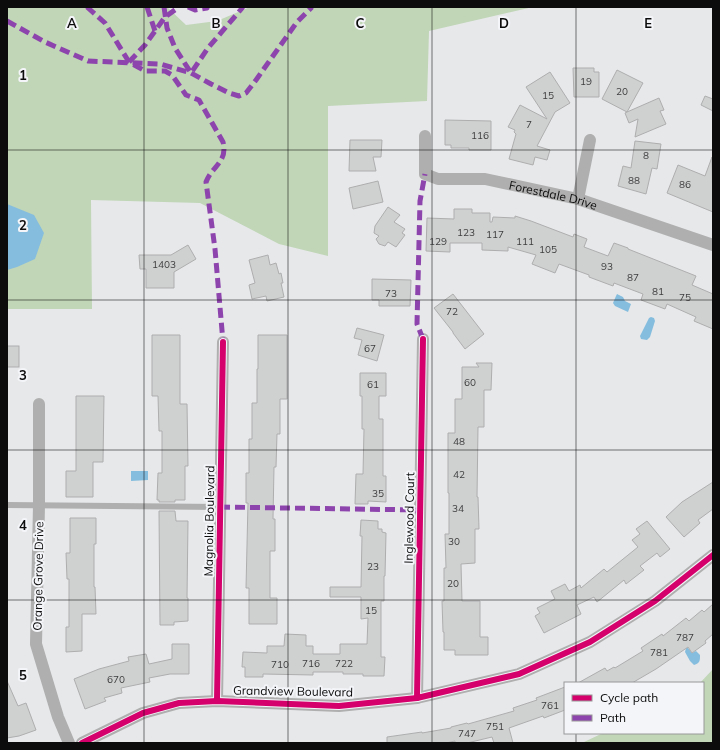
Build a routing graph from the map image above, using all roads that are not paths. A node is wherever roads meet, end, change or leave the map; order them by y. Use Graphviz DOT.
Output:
graph roads {
  1 [pos="425,136"];
  2 [pos="590,140"];
  3 [pos="578,199"];
  4 [pos="713,245"];
  5 [pos="423,339"];
  6 [pos="223,342"];
  7 [pos="39,404"];
  8 [pos="39,504"];
  9 [pos="7,505"];
  10 [pos="220,507"];
  11 [pos="713,555"];
  12 [pos="418,698"];
  13 [pos="217,701"];
  14 [pos="69,743"];
  15 [pos="82,743"];
  1 -- 3 [label="street, Forestdale Drive"];
  2 -- 3 [label="street"];
  3 -- 4 [label="street, Forestdale Drive"];
  5 -- 12 [label="street, Inglewood Court"];
  6 -- 10 [label="street, Magnolia Boulevard"];
  7 -- 8 [label="street, Orange Grove Drive"];
  8 -- 9 [label="lane"];
  8 -- 10 [label="lane"];
  8 -- 14 [label="street, Orange Grove Drive"];
  10 -- 13 [label="street, Magnolia Boulevard"];
  11 -- 12 [label="street, Grandview Boulevard"];
  12 -- 13 [label="street, Grandview Boulevard"];
  13 -- 15 [label="street, Grandview Boulevard"];
}
